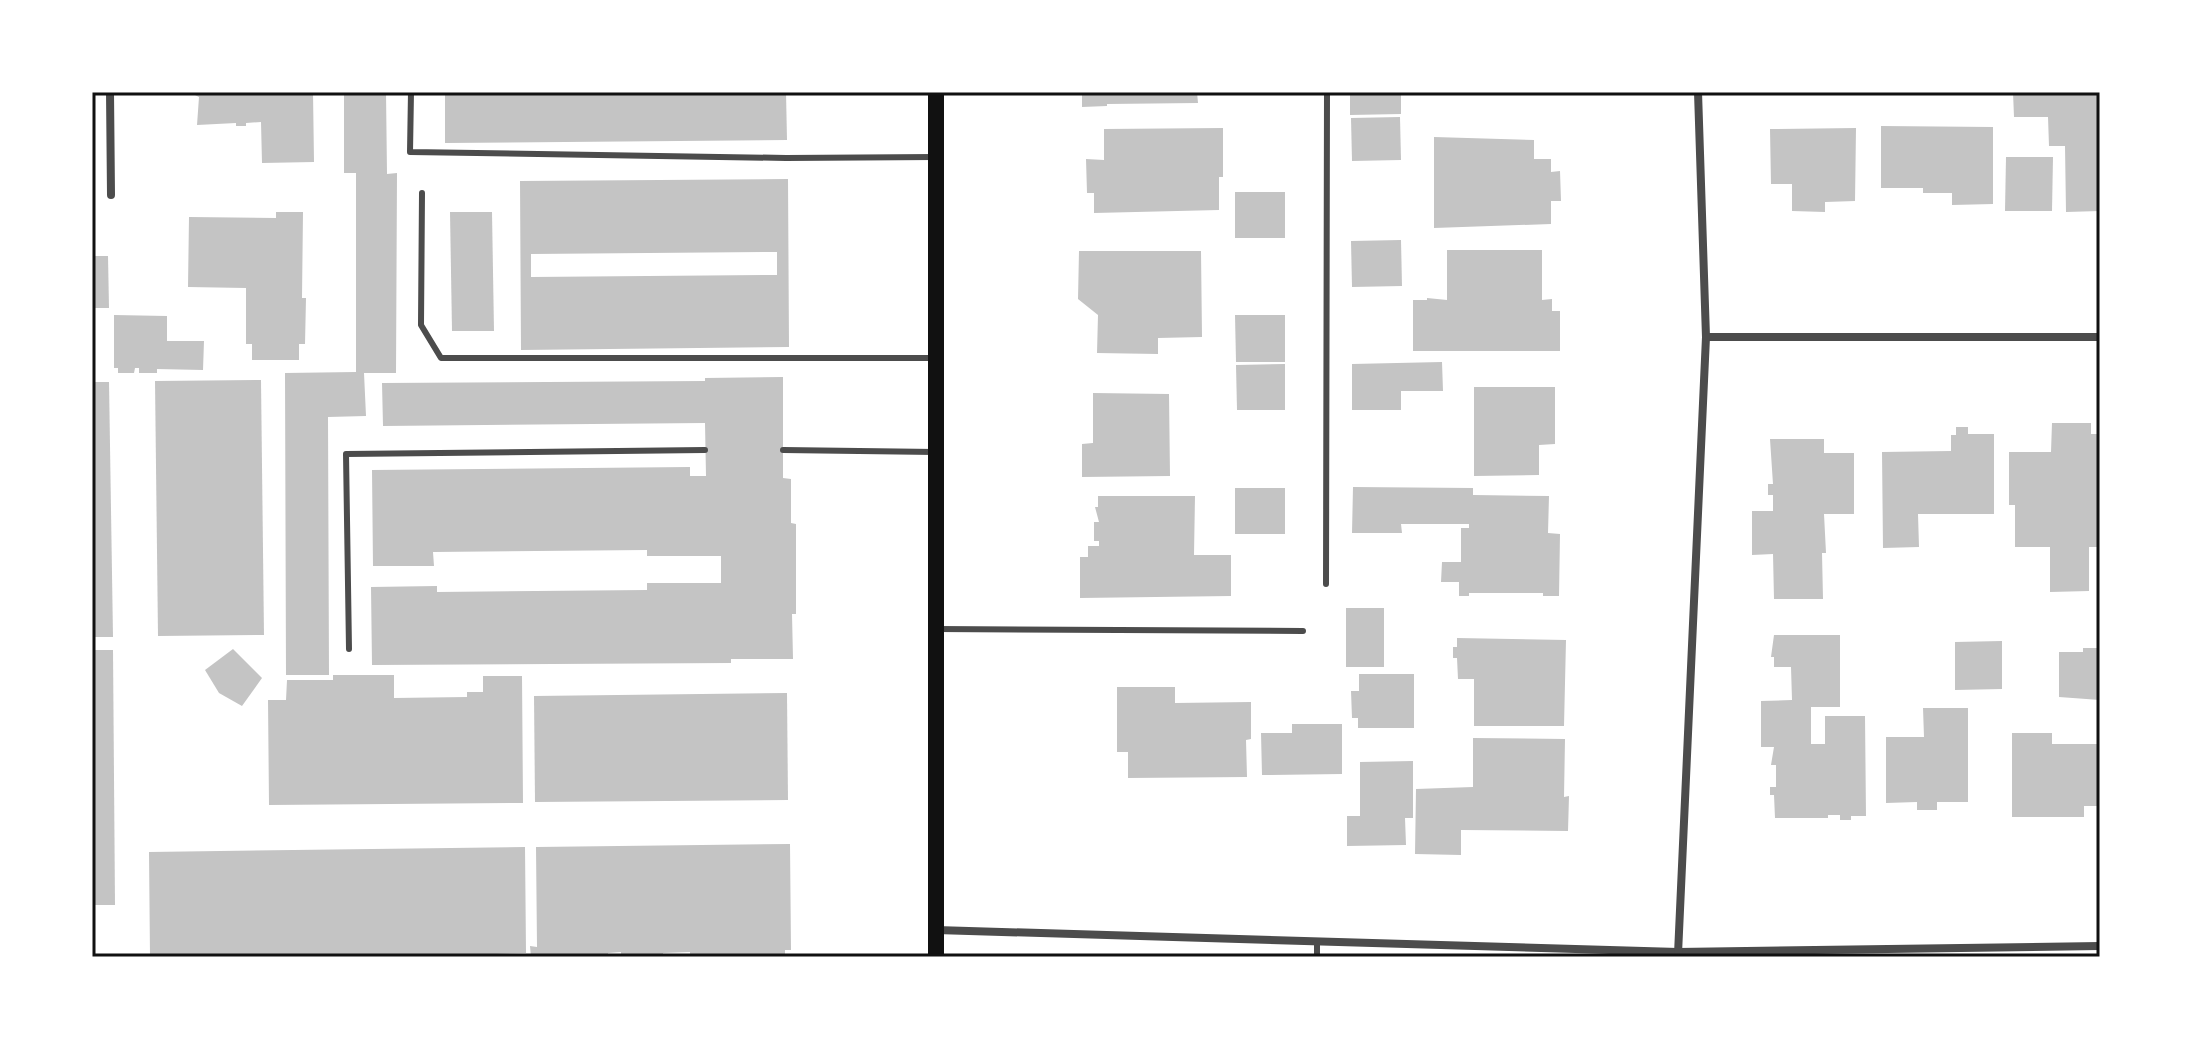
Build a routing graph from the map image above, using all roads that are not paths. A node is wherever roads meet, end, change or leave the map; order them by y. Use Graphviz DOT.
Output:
graph roads {
  1 [pos="110,92"];
  2 [pos="411,92"];
  3 [pos="936,92"];
  4 [pos="1327,92"];
  5 [pos="1698,92"];
  6 [pos="935,157"];
  7 [pos="422,193"];
  8 [pos="111,195"];
  9 [pos="1706,337"];
  10 [pos="2100,337"];
  11 [pos="935,358"];
  12 [pos="705,450"];
  13 [pos="783,450"];
  14 [pos="935,452"];
  15 [pos="1326,584"];
  16 [pos="936,629"];
  17 [pos="1303,631"];
  18 [pos="349,649"];
  19 [pos="935,930"];
  20 [pos="1317,941"];
  21 [pos="2100,946"];
  22 [pos="1678,954"];
  23 [pos="936,957"];
  24 [pos="1317,957"];
  1 -- 8 [label="street"];
  2 -- 6 [label="lane"];
  3 -- 6 [label="main road"];
  4 -- 15 [label="lane"];
  5 -- 9 [label="street"];
  6 -- 11 [label="main road"];
  7 -- 11 [label="lane"];
  9 -- 10 [label="street"];
  9 -- 22 [label="street"];
  11 -- 14 [label="main road"];
  12 -- 18 [label="lane"];
  13 -- 14 [label="lane"];
  14 -- 16 [label="main road"];
  16 -- 17 [label="lane"];
  16 -- 19 [label="main road"];
  19 -- 20 [label="street"];
  19 -- 23 [label="main road"];
  20 -- 22 [label="street"];
  20 -- 24 [label="lane"];
  21 -- 22 [label="street"];
}
